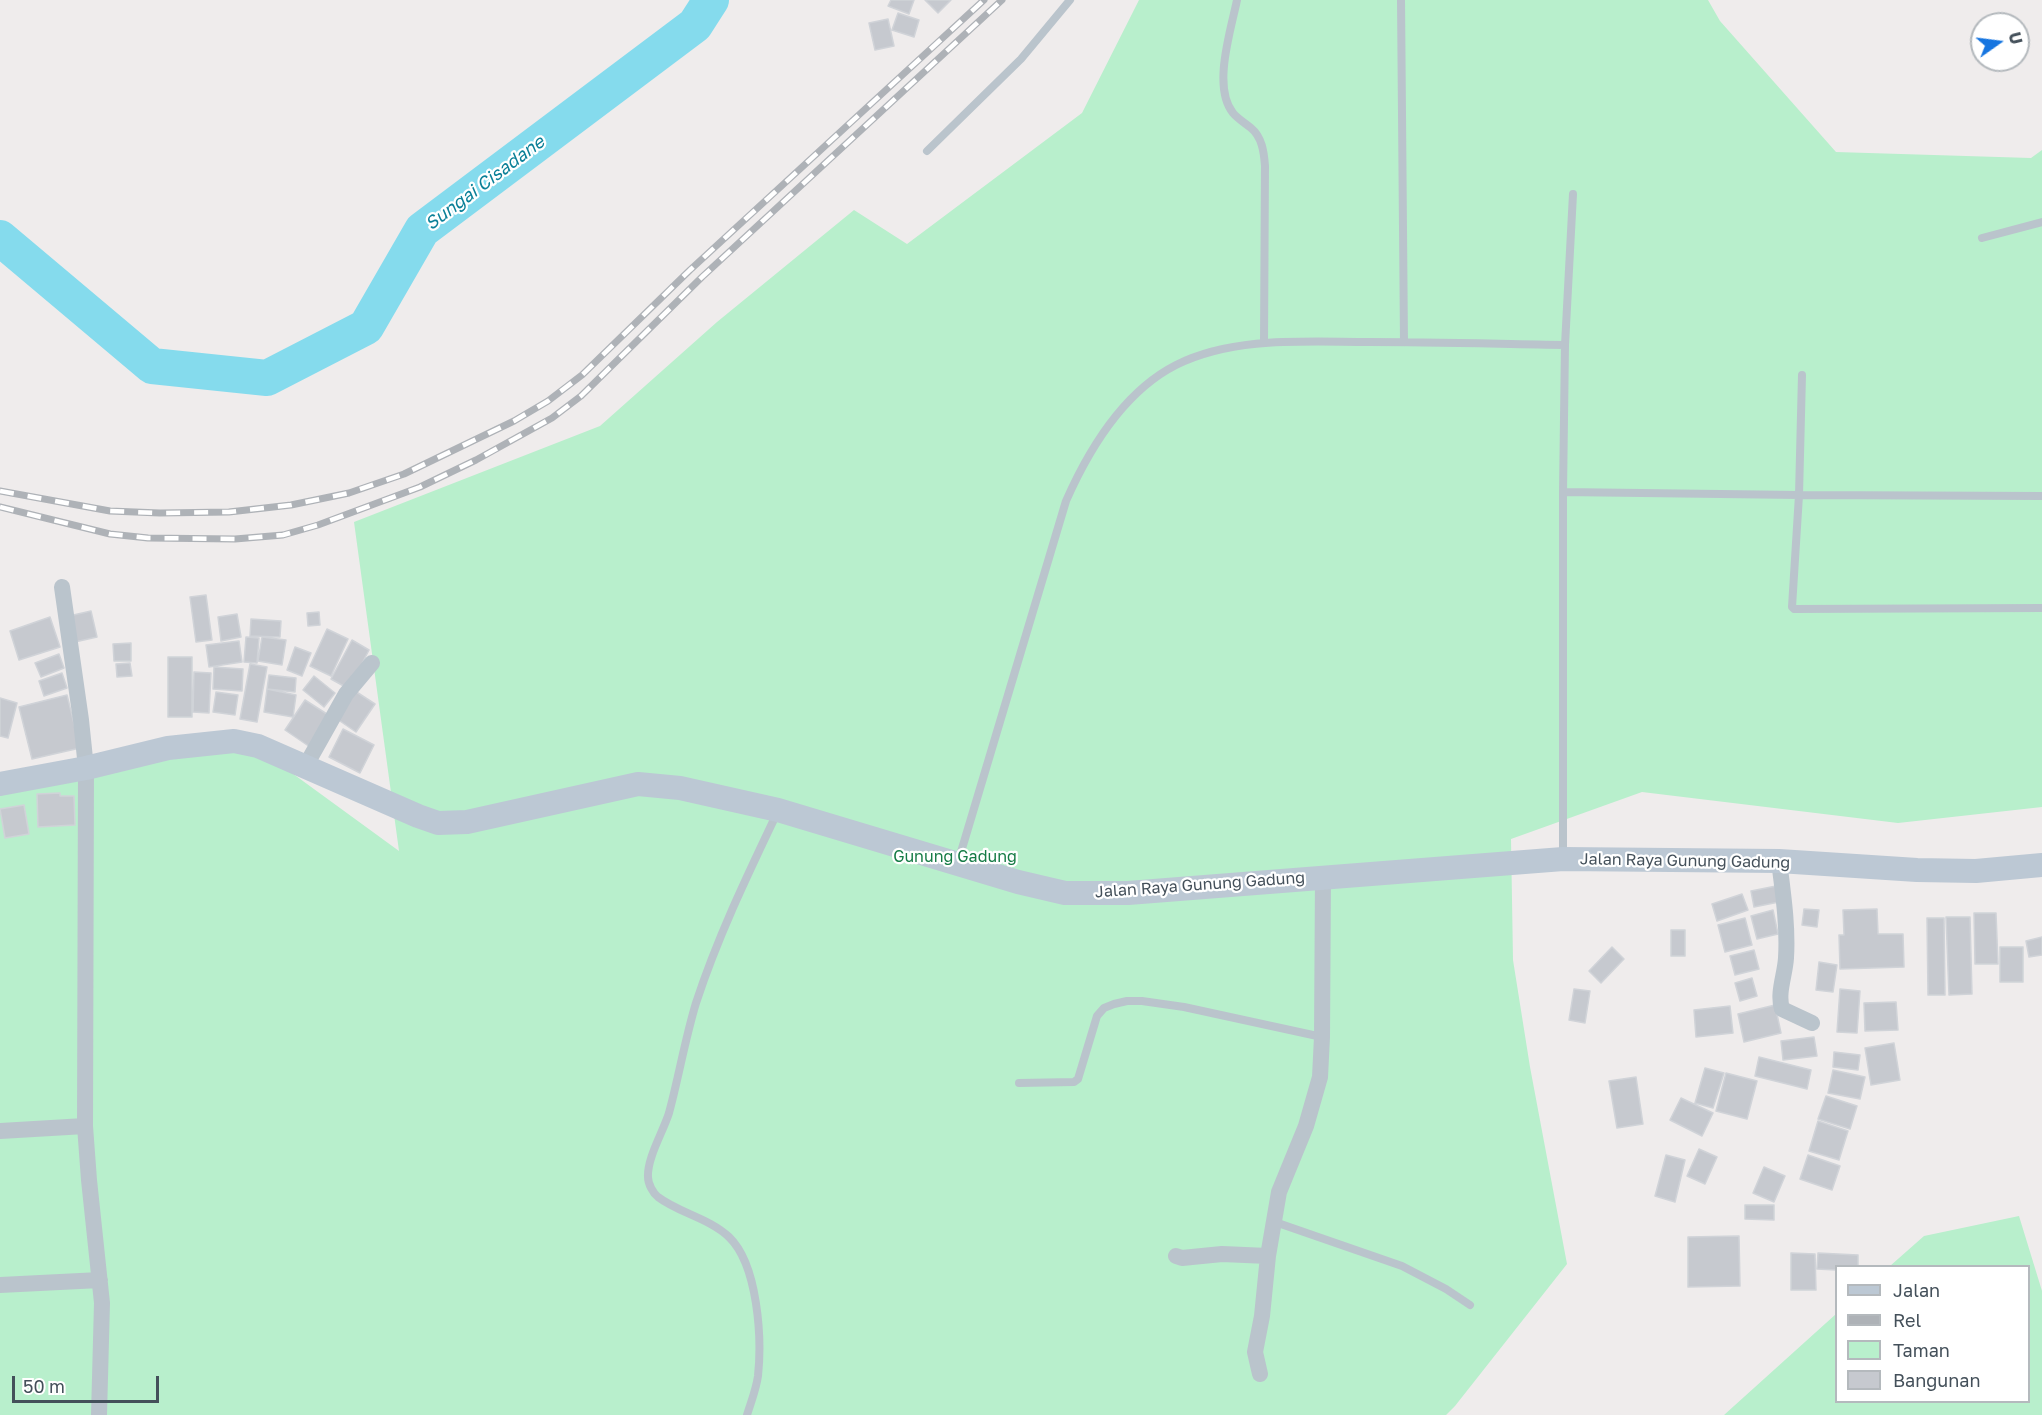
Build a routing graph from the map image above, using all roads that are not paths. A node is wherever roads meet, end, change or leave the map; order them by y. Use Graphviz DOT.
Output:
graph roads {
  1 [pos="1070,0"];
  2 [pos="1237,0"];
  3 [pos="1401,0"];
  4 [pos="927,151"];
  5 [pos="1573,194"];
  6 [pos="2042,222"];
  7 [pos="1982,238"];
  8 [pos="1264,342"];
  9 [pos="1404,342"];
  10 [pos="1565,345"];
  11 [pos="1802,375"];
  12 [pos="1563,492"];
  13 [pos="1799,495"];
  14 [pos="2042,496"];
  15 [pos="62,587"];
  16 [pos="2042,608"];
  17 [pos="372,663"];
  18 [pos="305,767"];
  19 [pos="86,768"];
  20 [pos="0,784"];
  21 [pos="778,810"];
  22 [pos="1563,859"];
  23 [pos="1779,861"];
  24 [pos="957,864"];
  25 [pos="2042,865"];
  26 [pos="1323,877"];
  27 [pos="1812,1023"];
  28 [pos="1322,1037"];
  29 [pos="1019,1083"];
  30 [pos="85,1126"];
  31 [pos="0,1131"];
  32 [pos="1275,1222"];
  33 [pos="1268,1256"];
  34 [pos="1176,1257"];
  35 [pos="100,1280"];
  36 [pos="0,1285"];
  37 [pos="1470,1305"];
  38 [pos="1260,1374"];
  39 [pos="99,1415"];
  40 [pos="747,1415"];
  1 -- 4 [label="lane"];
  2 -- 8 [label="lane"];
  3 -- 9 [label="lane"];
  5 -- 10 [label="lane"];
  6 -- 7 [label="lane"];
  8 -- 9 [label="lane"];
  8 -- 24 [label="lane"];
  9 -- 10 [label="lane"];
  10 -- 12 [label="lane"];
  11 -- 13 [label="lane"];
  12 -- 13 [label="lane"];
  12 -- 22 [label="lane"];
  13 -- 14 [label="lane"];
  13 -- 16 [label="lane"];
  15 -- 19 [label="street"];
  17 -- 18 [label="street"];
  18 -- 19 [label="street, Jalan Raya Gunung Gadung"];
  18 -- 21 [label="street, Jalan Raya Gunung Gadung"];
  19 -- 20 [label="street, Jalan Raya Gunung Gadung"];
  19 -- 30 [label="street"];
  21 -- 24 [label="street, Jalan Raya Gunung Gadung"];
  21 -- 40 [label="lane"];
  22 -- 23 [label="street, Jalan Raya Gunung Gadung"];
  22 -- 26 [label="street, Jalan Raya Gunung Gadung"];
  23 -- 25 [label="street, Jalan Raya Gunung Gadung"];
  23 -- 27 [label="street"];
  24 -- 26 [label="street, Jalan Raya Gunung Gadung"];
  26 -- 28 [label="street"];
  28 -- 29 [label="lane"];
  28 -- 32 [label="street"];
  30 -- 31 [label="street"];
  30 -- 35 [label="street"];
  32 -- 33 [label="street"];
  32 -- 37 [label="lane"];
  33 -- 34 [label="street"];
  33 -- 38 [label="street"];
  35 -- 36 [label="street"];
  35 -- 39 [label="street"];
}
